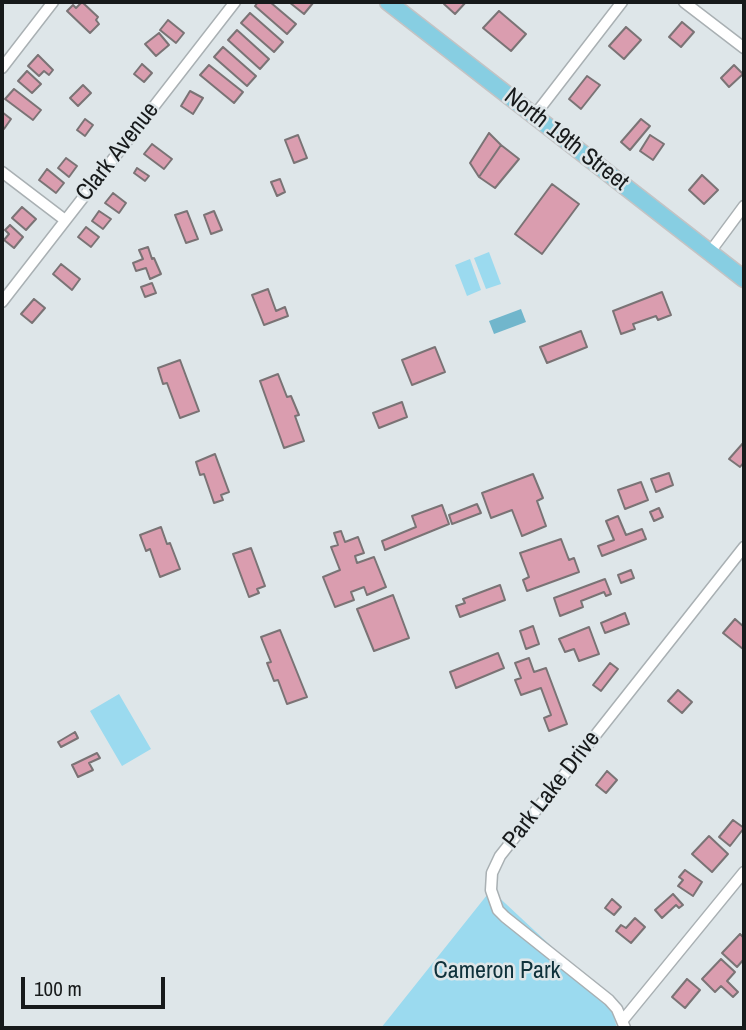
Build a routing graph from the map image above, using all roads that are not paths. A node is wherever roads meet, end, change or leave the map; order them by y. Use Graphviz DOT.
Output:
graph roads {
  1 [pos="53,2"];
  2 [pos="235,2"];
  3 [pos="388,2"];
  4 [pos="622,2"];
  5 [pos="684,2"];
  6 [pos="744,48"];
  7 [pos="2,68"];
  8 [pos="534,116"];
  9 [pos="2,172"];
  10 [pos="744,206"];
  11 [pos="65,220"];
  12 [pos="710,252"];
  13 [pos="744,279"];
  14 [pos="2,302"];
  15 [pos="744,547"];
  16 [pos="744,872"];
  17 [pos="624,1024"];
  1 -- 7 [label="street"];
  2 -- 11 [label="street, Clark Avenue"];
  3 -- 8 [label="main road, North 19th Street"];
  4 -- 8 [label="street"];
  5 -- 6 [label="street"];
  8 -- 12 [label="main road, North 19th Street"];
  9 -- 11 [label="street"];
  10 -- 12 [label="street"];
  11 -- 14 [label="street, Clark Avenue"];
  12 -- 13 [label="main road, North 19th Street"];
  15 -- 17 [label="street, Park Lake Drive"];
  16 -- 17 [label="street"];
}
